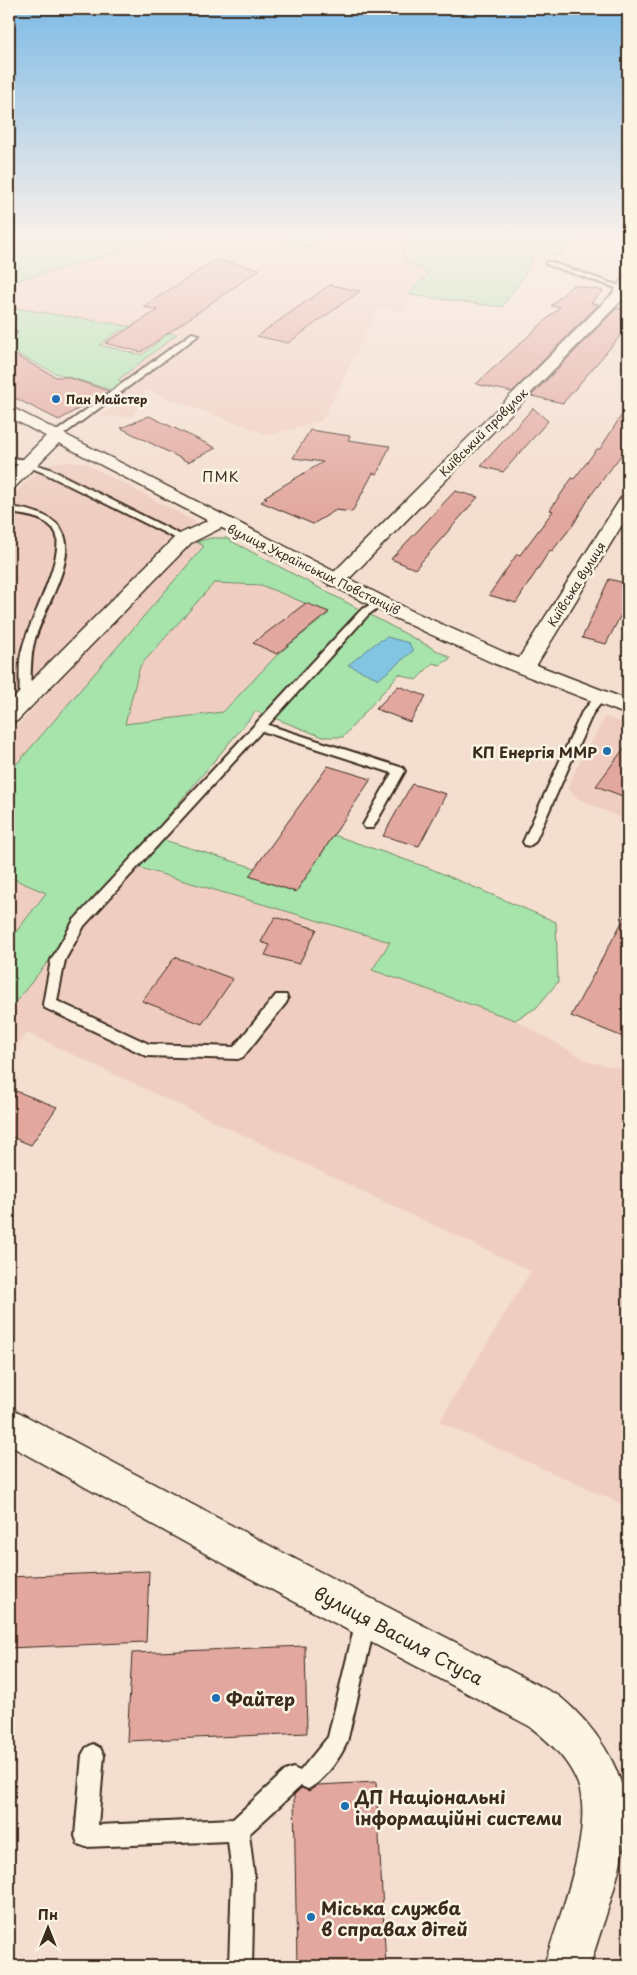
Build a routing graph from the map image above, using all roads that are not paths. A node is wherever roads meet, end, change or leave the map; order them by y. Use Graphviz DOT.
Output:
graph roads {
  1 [pos="587,329"];
  2 [pos="9,331"];
  3 [pos="195,334"];
  4 [pos="9,338"];
  5 [pos="9,411"];
  6 [pos="56,435"];
  7 [pos="20,462"];
  8 [pos="9,483"];
  9 [pos="628,501"];
  10 [pos="9,510"];
  11 [pos="218,522"];
  12 [pos="184,539"];
  13 [pos="336,581"];
  14 [pos="379,602"];
  15 [pos="525,666"];
  16 [pos="601,697"];
  17 [pos="24,699"];
  18 [pos="628,708"];
  19 [pos="9,716"];
  20 [pos="260,726"];
  21 [pos="369,825"];
  22 [pos="529,842"];
  23 [pos="281,999"];
  24 [pos="9,1425"];
  25 [pos="367,1618"];
  26 [pos="93,1755"];
  27 [pos="237,1830"];
  28 [pos="240,1966"];
  29 [pos="567,1966"];
  1 -- 13 [label="street, Київський провулок"];
  2 -- 4 [label="lane"];
  3 -- 6 [label="lane"];
  5 -- 6 [label="street, вулиця Українських Повстанців"];
  6 -- 7 [label="street"];
  6 -- 11 [label="street, вулиця Українських Повстанців"];
  7 -- 8 [label="street"];
  7 -- 12 [label="lane"];
  9 -- 15 [label="street, Київська вулиця"];
  10 -- 17 [label="lane"];
  11 -- 12 [label="street"];
  11 -- 13 [label="street, вулиця Українських Повстанців"];
  12 -- 17 [label="street"];
  13 -- 14 [label="street, вулиця Українських Повстанців"];
  14 -- 15 [label="street, вулиця Українських Повстанців"];
  14 -- 20 [label="lane"];
  15 -- 16 [label="street, вулиця Українських Повстанців"];
  16 -- 18 [label="street, вулиця Українських Повстанців"];
  16 -- 22 [label="lane"];
  17 -- 19 [label="street"];
  20 -- 21 [label="lane"];
  20 -- 23 [label="lane"];
  24 -- 25 [label="street, вулиця Василя Стуса"];
  25 -- 27 [label="lane"];
  25 -- 29 [label="street, вулиця Василя Стуса"];
  26 -- 27 [label="lane"];
  27 -- 28 [label="lane"];
}
